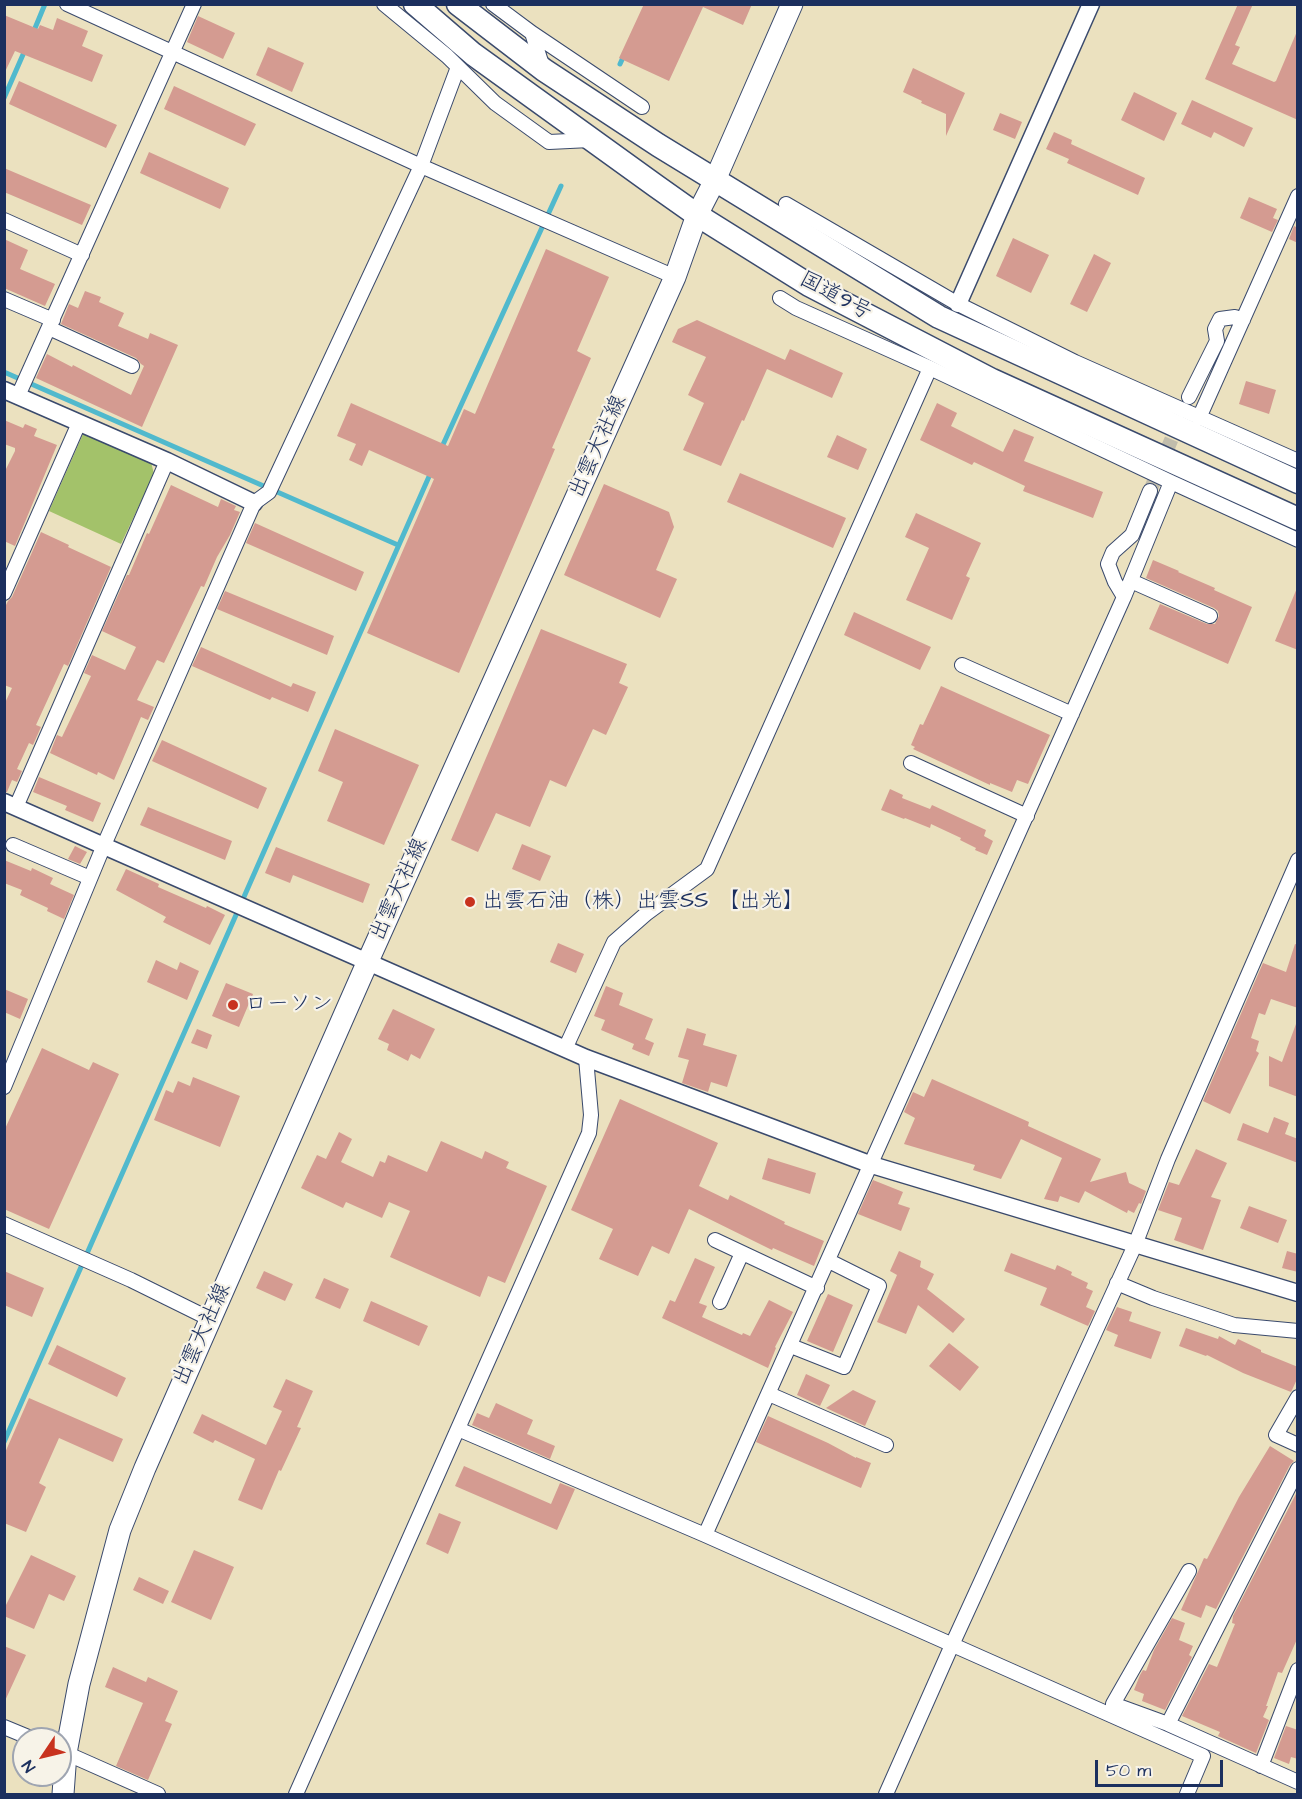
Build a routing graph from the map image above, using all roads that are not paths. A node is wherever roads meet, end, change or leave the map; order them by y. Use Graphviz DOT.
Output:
graph roads {
  1 [pos="67,4"];
  2 [pos="194,4"];
  3 [pos="384,4"];
  4 [pos="415,4"];
  5 [pos="458,4"];
  6 [pos="493,4"];
  7 [pos="792,4"];
  8 [pos="1091,4"];
  9 [pos="532,33"];
  10 [pos="173,52"];
  11 [pos="458,67"];
  12 [pos="544,70"];
  13 [pos="642,107"];
  14 [pos="592,140"];
  15 [pos="421,166"];
  16 [pos="715,180"];
  17 [pos="1298,196"];
  18 [pos="697,215"];
  19 [pos="788,215"];
  20 [pos="4,220"];
  21 [pos="815,220"];
  22 [pos="82,255"];
  23 [pos="675,277"];
  24 [pos="780,298"];
  25 [pos="4,299"];
  26 [pos="958,304"];
  27 [pos="862,312"];
  28 [pos="1243,320"];
  29 [pos="51,324"];
  30 [pos="880,345"];
  31 [pos="1075,362"];
  32 [pos="132,366"];
  33 [pos="1048,367"];
  34 [pos="930,368"];
  35 [pos="11,393"];
  36 [pos="1189,397"];
  37 [pos="1199,418"];
  38 [pos="79,423"];
  39 [pos="167,461"];
  40 [pos="1298,461"];
  41 [pos="1171,482"];
  42 [pos="1298,482"];
  43 [pos="1218,483"];
  44 [pos="1150,491"];
  45 [pos="1192,492"];
  46 [pos="254,503"];
  47 [pos="1298,519"];
  48 [pos="1298,540"];
  49 [pos="1131,581"];
  50 [pos="4,593"];
  51 [pos="1124,597"];
  52 [pos="1210,616"];
  53 [pos="962,664"];
  54 [pos="1072,714"];
  55 [pos="911,763"];
  56 [pos="10,805"];
  57 [pos="1027,816"];
  58 [pos="13,845"];
  59 [pos="104,845"];
  60 [pos="1298,860"];
  61 [pos="90,878"];
  62 [pos="368,961"];
  63 [pos="566,1049"];
  64 [pos="586,1058"];
  65 [pos="4,1087"];
  66 [pos="872,1165"];
  67 [pos="4,1224"];
  68 [pos="715,1240"];
  69 [pos="1135,1245"];
  70 [pos="742,1253"];
  71 [pos="829,1262"];
  72 [pos="1117,1283"];
  73 [pos="817,1288"];
  74 [pos="1298,1293"];
  75 [pos="720,1302"];
  76 [pos="210,1319"];
  77 [pos="1298,1331"];
  78 [pos="791,1346"];
  79 [pos="769,1394"];
  80 [pos="1298,1397"];
  81 [pos="458,1429"];
  82 [pos="886,1445"];
  83 [pos="1298,1445"];
  84 [pos="1298,1469"];
  85 [pos="705,1536"];
  86 [pos="1189,1571"];
  87 [pos="952,1645"];
  88 [pos="1298,1670"];
  89 [pos="1115,1711"];
  90 [pos="1168,1724"];
  91 [pos="69,1727"];
  92 [pos="72,1756"];
  93 [pos="1261,1766"];
  94 [pos="1298,1782"];
  95 [pos="158,1794"];
  96 [pos="296,1794"];
  97 [pos="886,1794"];
  98 [pos="1186,1794"];
  1 -- 10 [label="street"];
  2 -- 10 [label="street"];
  3 -- 11 [label="street"];
  4 -- 14 [label="highway, 国道9号"];
  5 -- 12 [label="highway, 国道9号"];
  6 -- 9 [label="street"];
  7 -- 16 [label="main road, 出雲大社線"];
  8 -- 26 [label="street"];
  9 -- 12 [label="street"];
  9 -- 13 [label="street"];
  10 -- 15 [label="street"];
  10 -- 22 [label="street"];
  11 -- 14 [label="street"];
  11 -- 15 [label="street"];
  12 -- 16 [label="highway, 国道9号"];
  14 -- 18 [label="highway, 国道9号"];
  15 -- 23 [label="street"];
  15 -- 46 [label="street"];
  16 -- 18 [label="main road, 出雲大社線"];
  16 -- 19 [label="highway, 国道9号"];
  17 -- 28 [label="street"];
  18 -- 23 [label="main road, 出雲大社線"];
  18 -- 27 [label="highway, 国道9号"];
  19 -- 21 [label="street"];
  19 -- 21 [label="street"];
  19 -- 33 [label="highway, 国道9号"];
  20 -- 22 [label="street"];
  21 -- 26 [label="street"];
  22 -- 29 [label="street"];
  23 -- 62 [label="main road, 出雲大社線"];
  24 -- 30 [label="street"];
  25 -- 29 [label="street"];
  26 -- 31 [label="street"];
  27 -- 30 [label="street"];
  27 -- 43 [label="highway, 国道9号"];
  28 -- 36 [label="street"];
  28 -- 37 [label="street"];
  29 -- 32 [label="street"];
  29 -- 35 [label="street"];
  30 -- 34 [label="street"];
  31 -- 33 [label="street"];
  31 -- 37 [label="street"];
  33 -- 42 [label="highway, 国道9号"];
  34 -- 41 [label="street"];
  34 -- 63 [label="street"];
  35 -- 38 [label="street"];
  37 -- 40 [label="street"];
  38 -- 39 [label="street"];
  38 -- 50 [label="street"];
  39 -- 46 [label="street"];
  39 -- 56 [label="street"];
  41 -- 45 [label="street"];
  41 -- 49 [label="street"];
  43 -- 45 [label="street"];
  43 -- 47 [label="highway, 国道9号"];
  44 -- 51 [label="street"];
  45 -- 48 [label="street"];
  46 -- 59 [label="street"];
  49 -- 51 [label="street"];
  49 -- 52 [label="street"];
  51 -- 54 [label="street"];
  53 -- 54 [label="street"];
  54 -- 57 [label="street"];
  55 -- 57 [label="street"];
  56 -- 59 [label="street"];
  57 -- 66 [label="street"];
  58 -- 61 [label="street"];
  59 -- 61 [label="street"];
  59 -- 62 [label="street"];
  60 -- 69 [label="street"];
  61 -- 65 [label="street"];
  62 -- 63 [label="street"];
  62 -- 76 [label="main road, 出雲大社線"];
  63 -- 64 [label="street"];
  64 -- 66 [label="street"];
  64 -- 81 [label="street"];
  66 -- 69 [label="street"];
  66 -- 71 [label="street"];
  67 -- 76 [label="street"];
  68 -- 70 [label="street"];
  69 -- 72 [label="street"];
  69 -- 74 [label="street"];
  70 -- 73 [label="street"];
  70 -- 75 [label="street"];
  71 -- 73 [label="street"];
  71 -- 78 [label="street"];
  72 -- 77 [label="street"];
  72 -- 87 [label="street"];
  73 -- 78 [label="street"];
  76 -- 91 [label="main road, 出雲大社線"];
  78 -- 79 [label="street"];
  79 -- 82 [label="street"];
  79 -- 85 [label="street"];
  80 -- 83 [label="street"];
  81 -- 85 [label="street"];
  81 -- 96 [label="street"];
  84 -- 90 [label="street"];
  85 -- 87 [label="street"];
  86 -- 89 [label="street"];
  87 -- 89 [label="street"];
  87 -- 97 [label="street"];
  88 -- 93 [label="street"];
  89 -- 90 [label="street"];
  89 -- 98 [label="street"];
  90 -- 93 [label="street"];
  92 -- 95 [label="street"];
  93 -- 94 [label="street"];
}
